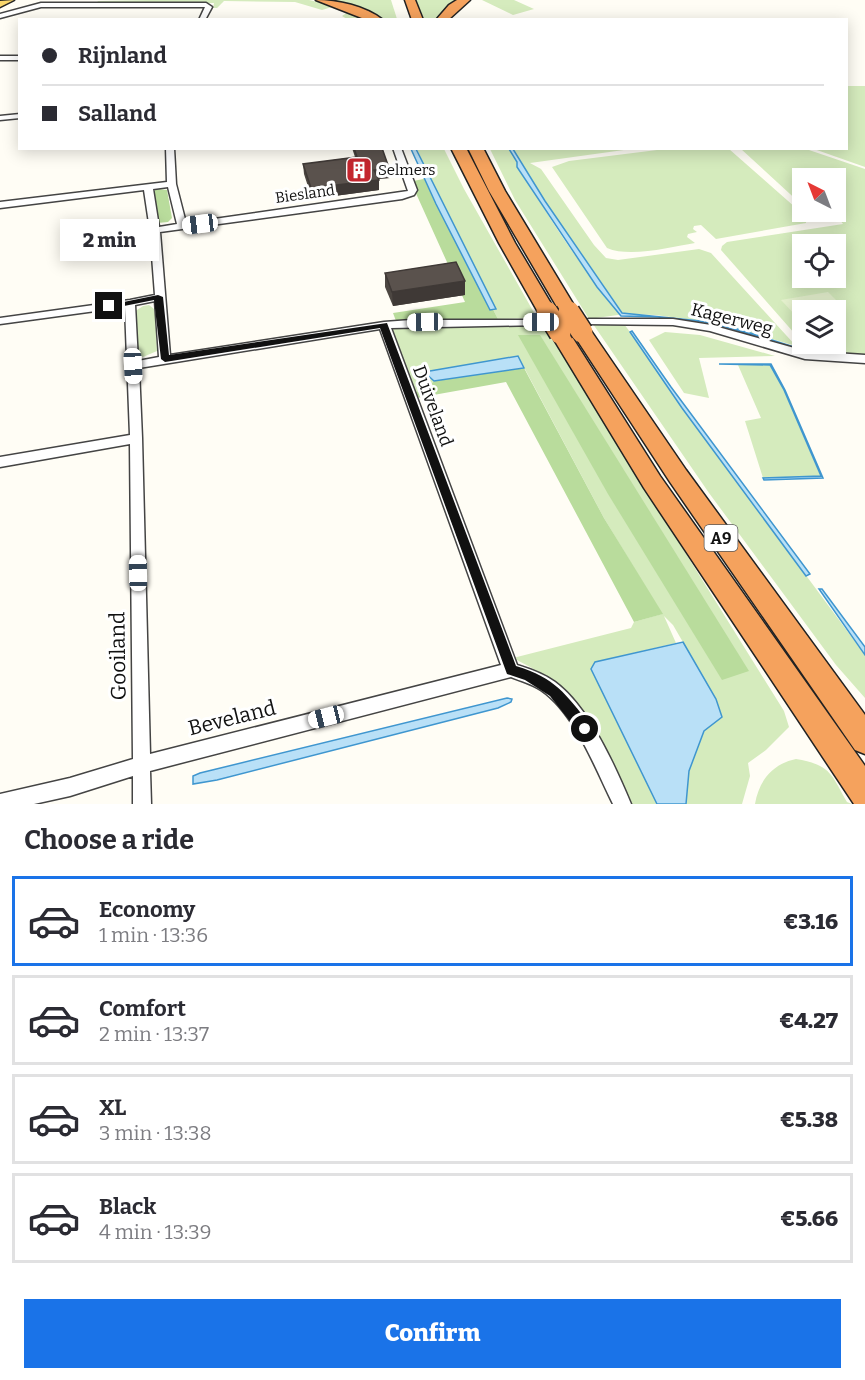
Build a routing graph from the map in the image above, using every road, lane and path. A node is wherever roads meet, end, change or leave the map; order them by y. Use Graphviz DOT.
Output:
graph roads {
  1 [pos="9,0"];
  2 [pos="321,0"];
  3 [pos="410,0"];
  4 [pos="465,0"];
  5 [pos="0,4"];
  6 [pos="0,16"];
  7 [pos="203,18"];
  8 [pos="373,18"];
  9 [pos="417,18"];
  10 [pos="443,18"];
  11 [pos="0,58"];
  12 [pos="18,58"];
  13 [pos="18,116"];
  14 [pos="0,118"];
  15 [pos="170,150"];
  16 [pos="398,150"];
  17 [pos="459,150"];
  18 [pos="476,150"];
  19 [pos="172,184"];
  20 [pos="148,187"];
  21 [pos="0,204"];
  22 [pos="182,226"];
  23 [pos="155,230"];
  24 [pos="158,297"];
  25 [pos="130,303"];
  26 [pos="0,321"];
  27 [pos="565,322"];
  28 [pos="384,325"];
  29 [pos="165,359"];
  30 [pos="865,359"];
  31 [pos="133,366"];
  32 [pos="136,438"];
  33 [pos="0,462"];
  34 [pos="511,670"];
  35 [pos="865,740"];
  36 [pos="140,765"];
  37 [pos="865,793"];
  38 [pos="0,803"];
  39 [pos="142,804"];
  40 [pos="622,804"];
  1 -- 5 [label="main road"];
  2 -- 8 [label="highway"];
  3 -- 9 [label="highway"];
  4 -- 10 [label="highway"];
  6 -- 7 [label="street"];
  11 -- 12 [label="street"];
  13 -- 14 [label="street"];
  15 -- 19 [label="street"];
  16 -- 22 [label="street, Biesland"];
  17 -- 27 [label="highway, A9"];
  18 -- 27 [label="highway, A9"];
  19 -- 20 [label="street"];
  19 -- 22 [label="street"];
  20 -- 21 [label="street"];
  20 -- 23 [label="street"];
  22 -- 23 [label="street, Biesland"];
  23 -- 24 [label="street"];
  24 -- 25 [label="street"];
  24 -- 29 [label="street"];
  25 -- 26 [label="street"];
  25 -- 31 [label="street, Gooiland"];
  27 -- 28 [label="street, Kagerweg"];
  27 -- 30 [label="street, Kagerweg"];
  27 -- 35 [label="highway, A9"];
  27 -- 37 [label="highway, A9"];
  28 -- 29 [label="street"];
  28 -- 34 [label="street, Duiveland"];
  29 -- 31 [label="street"];
  31 -- 32 [label="street, Gooiland"];
  32 -- 33 [label="street"];
  32 -- 36 [label="street, Gooiland"];
  34 -- 36 [label="street, Beveland"];
  34 -- 40 [label="street"];
  36 -- 38 [label="street, Beveland"];
  36 -- 39 [label="street, Gooiland"];
}
